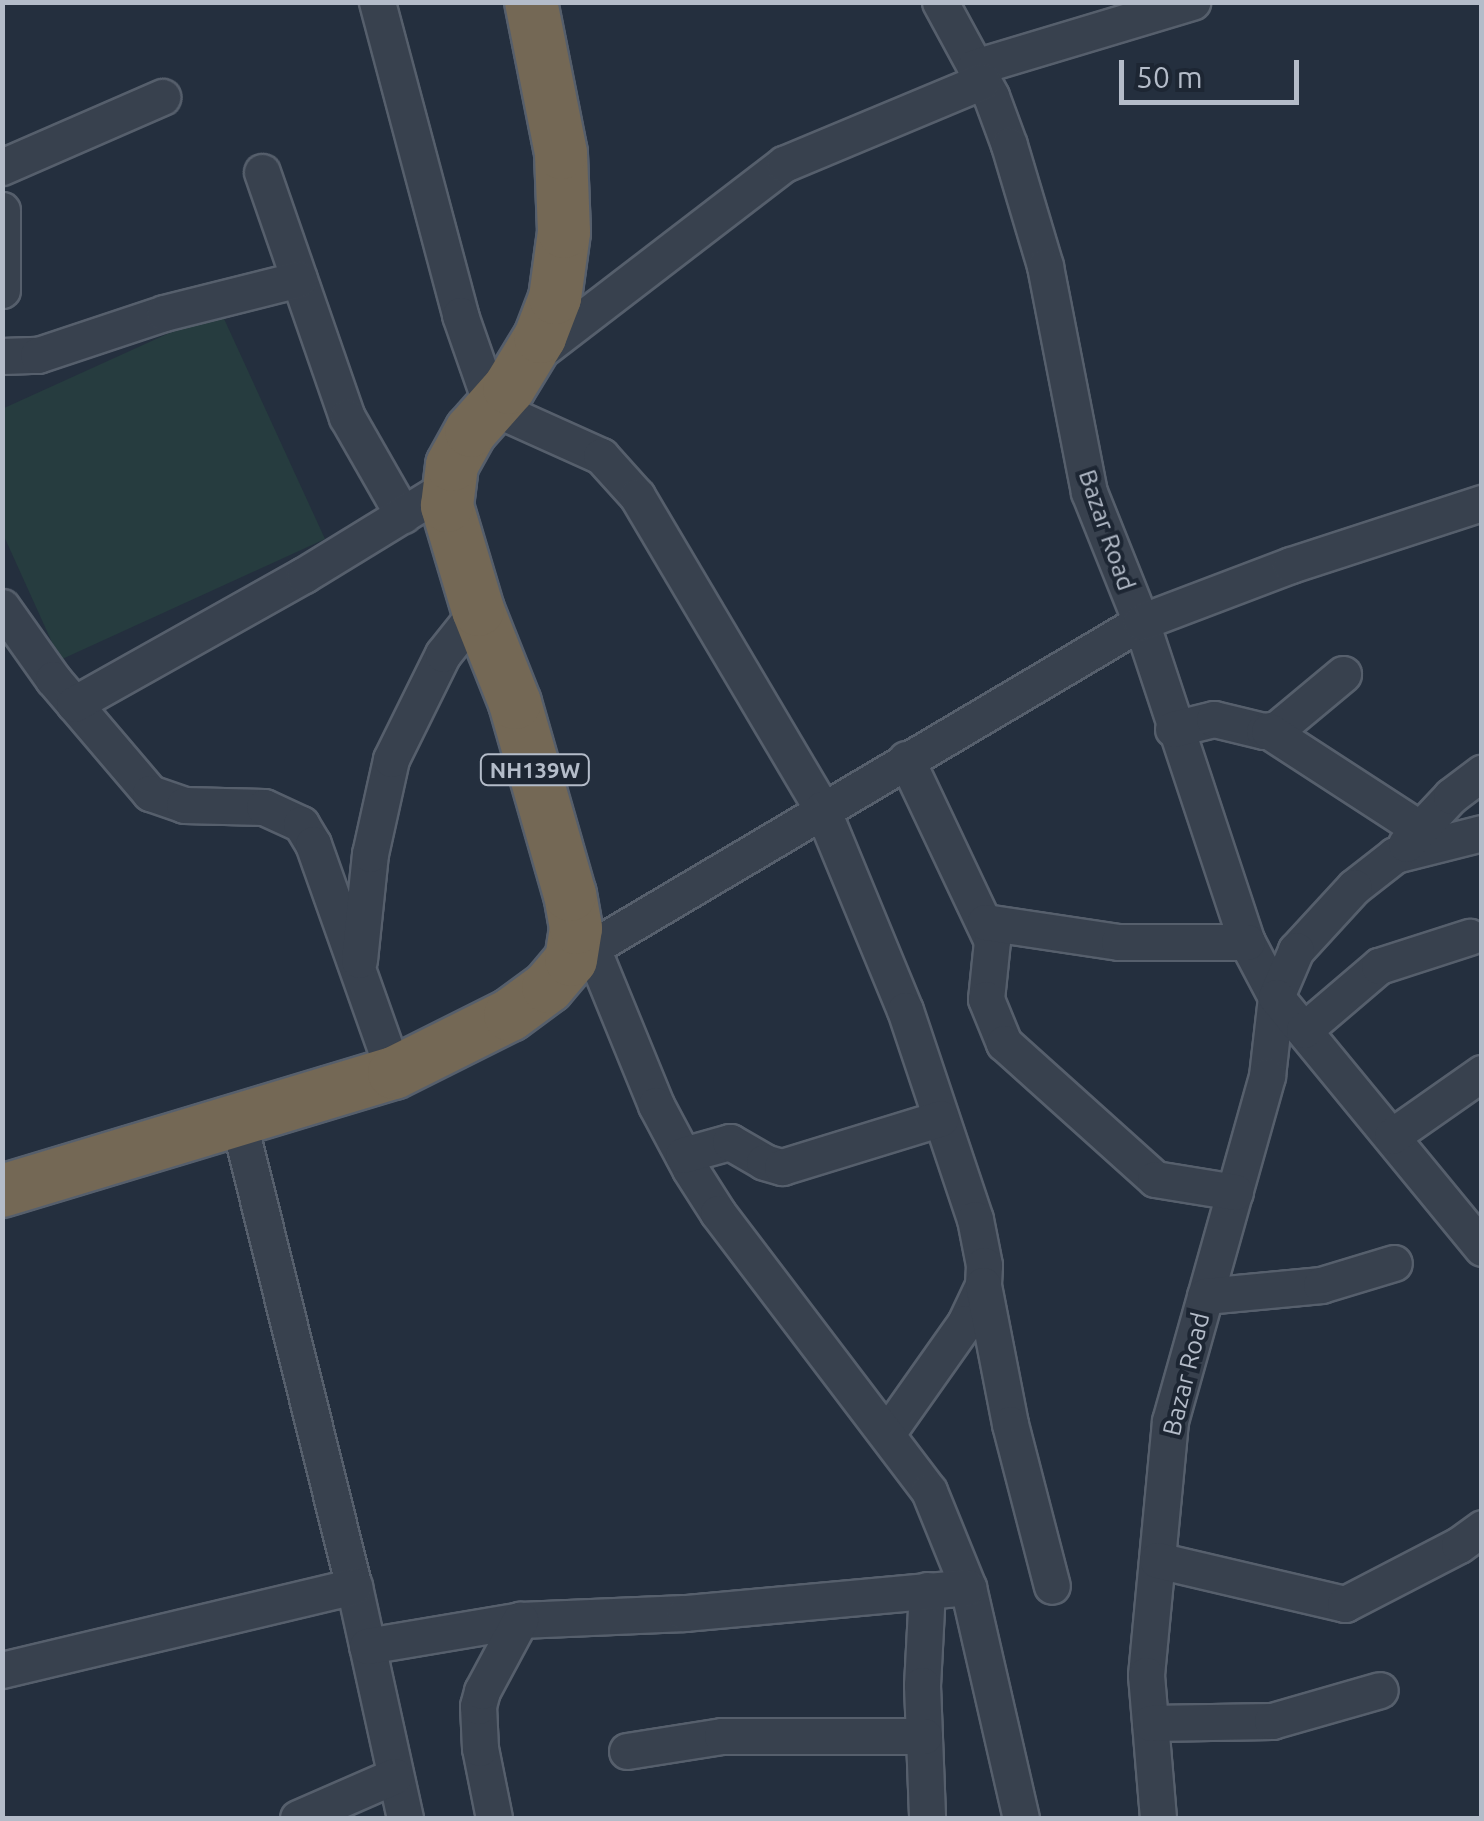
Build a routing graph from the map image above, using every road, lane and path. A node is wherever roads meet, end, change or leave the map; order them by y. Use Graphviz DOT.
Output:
graph roads {
  1 [pos="377,2"];
  2 [pos="531,2"];
  3 [pos="940,2"];
  4 [pos="1192,2"];
  5 [pos="978,74"];
  6 [pos="162,97"];
  7 [pos="2,167"];
  8 [pos="262,172"];
  9 [pos="2,210"];
  10 [pos="299,279"];
  11 [pos="2,290"];
  12 [pos="2,356"];
  13 [pos="524,363"];
  14 [pos="492,407"];
  15 [pos="449,486"];
  16 [pos="1482,502"];
  17 [pos="403,514"];
  18 [pos="478,610"];
  19 [pos="7,622"];
  20 [pos="1141,622"];
  21 [pos="1343,674"];
  22 [pos="74,704"];
  23 [pos="1173,729"];
  24 [pos="1269,730"];
  25 [pos="906,759"];
  26 [pos="1482,773"];
  27 [pos="822,809"];
  28 [pos="1420,829"];
  29 [pos="1482,833"];
  30 [pos="1395,855"];
  31 [pos="985,922"];
  32 [pos="1469,936"];
  33 [pos="1248,942"];
  34 [pos="582,954"];
  35 [pos="358,971"];
  36 [pos="1276,997"];
  37 [pos="1304,1030"];
  38 [pos="394,1072"];
  39 [pos="1482,1074"];
  40 [pos="941,1118"];
  41 [pos="238,1119"];
  42 [pos="1392,1136"];
  43 [pos="682,1155"];
  44 [pos="2,1192"];
  45 [pos="1234,1192"];
  46 [pos="1482,1248"];
  47 [pos="1394,1264"];
  48 [pos="982,1286"];
  49 [pos="1206,1296"];
  50 [pos="888,1432"];
  51 [pos="1482,1528"];
  52 [pos="1157,1560"];
  53 [pos="354,1586"];
  54 [pos="968,1586"];
  55 [pos="1052,1586"];
  56 [pos="927,1590"];
  57 [pos="520,1620"];
  58 [pos="366,1646"];
  59 [pos="2,1670"];
  60 [pos="1380,1690"];
  61 [pos="1150,1724"];
  62 [pos="924,1736"];
  63 [pos="627,1751"];
  64 [pos="394,1776"];
  65 [pos="298,1818"];
  66 [pos="405,1818"];
  67 [pos="494,1818"];
  68 [pos="928,1818"];
  69 [pos="1021,1818"];
  70 [pos="1158,1818"];
  1 -- 14 [label="street"];
  2 -- 13 [label="highway, NH139W"];
  3 -- 5 [label="street, Bazar Road"];
  4 -- 5 [label="street"];
  5 -- 13 [label="street"];
  5 -- 20 [label="street, Bazar Road"];
  6 -- 7 [label="street"];
  8 -- 10 [label="street"];
  9 -- 11 [label="street"];
  10 -- 12 [label="street"];
  10 -- 17 [label="street"];
  13 -- 14 [label="highway, NH139W"];
  14 -- 15 [label="highway, NH139W"];
  14 -- 27 [label="street"];
  15 -- 17 [label="street"];
  15 -- 18 [label="highway, NH139W"];
  16 -- 20 [label="street"];
  17 -- 22 [label="street"];
  18 -- 34 [label="highway, NH139W"];
  18 -- 35 [label="street"];
  19 -- 22 [label="street"];
  20 -- 23 [label="street, Bazar Road"];
  20 -- 25 [label="street"];
  21 -- 24 [label="street"];
  22 -- 35 [label="street"];
  23 -- 24 [label="street"];
  23 -- 33 [label="street, Bazar Road"];
  24 -- 28 [label="street"];
  25 -- 27 [label="street"];
  25 -- 31 [label="street"];
  26 -- 28 [label="street"];
  27 -- 34 [label="street"];
  27 -- 40 [label="street"];
  28 -- 30 [label="street"];
  29 -- 30 [label="street"];
  30 -- 36 [label="street"];
  31 -- 33 [label="street"];
  31 -- 45 [label="street"];
  32 -- 37 [label="street"];
  33 -- 36 [label="street, Bazar Road"];
  34 -- 38 [label="highway"];
  34 -- 43 [label="street"];
  35 -- 38 [label="street"];
  36 -- 37 [label="street, Bazar Road"];
  36 -- 45 [label="street, Bazar Road"];
  37 -- 42 [label="street, Bazar Road"];
  38 -- 41 [label="highway"];
  39 -- 42 [label="street"];
  40 -- 43 [label="street"];
  40 -- 48 [label="street"];
  41 -- 44 [label="highway"];
  41 -- 53 [label="street"];
  42 -- 46 [label="street, Bazar Road"];
  43 -- 50 [label="street"];
  45 -- 49 [label="street, Bazar Road"];
  47 -- 49 [label="street"];
  48 -- 50 [label="street"];
  48 -- 55 [label="street"];
  49 -- 52 [label="street, Bazar Road"];
  50 -- 54 [label="street"];
  51 -- 52 [label="street"];
  52 -- 61 [label="street, Bazar Road"];
  53 -- 58 [label="street"];
  53 -- 59 [label="street"];
  54 -- 56 [label="street"];
  54 -- 69 [label="street"];
  56 -- 57 [label="street"];
  56 -- 62 [label="street"];
  57 -- 58 [label="street"];
  57 -- 67 [label="street"];
  58 -- 64 [label="street"];
  60 -- 61 [label="street"];
  61 -- 70 [label="street, Bazar Road"];
  62 -- 63 [label="street"];
  62 -- 68 [label="street"];
  64 -- 65 [label="street"];
  64 -- 66 [label="street"];
}
